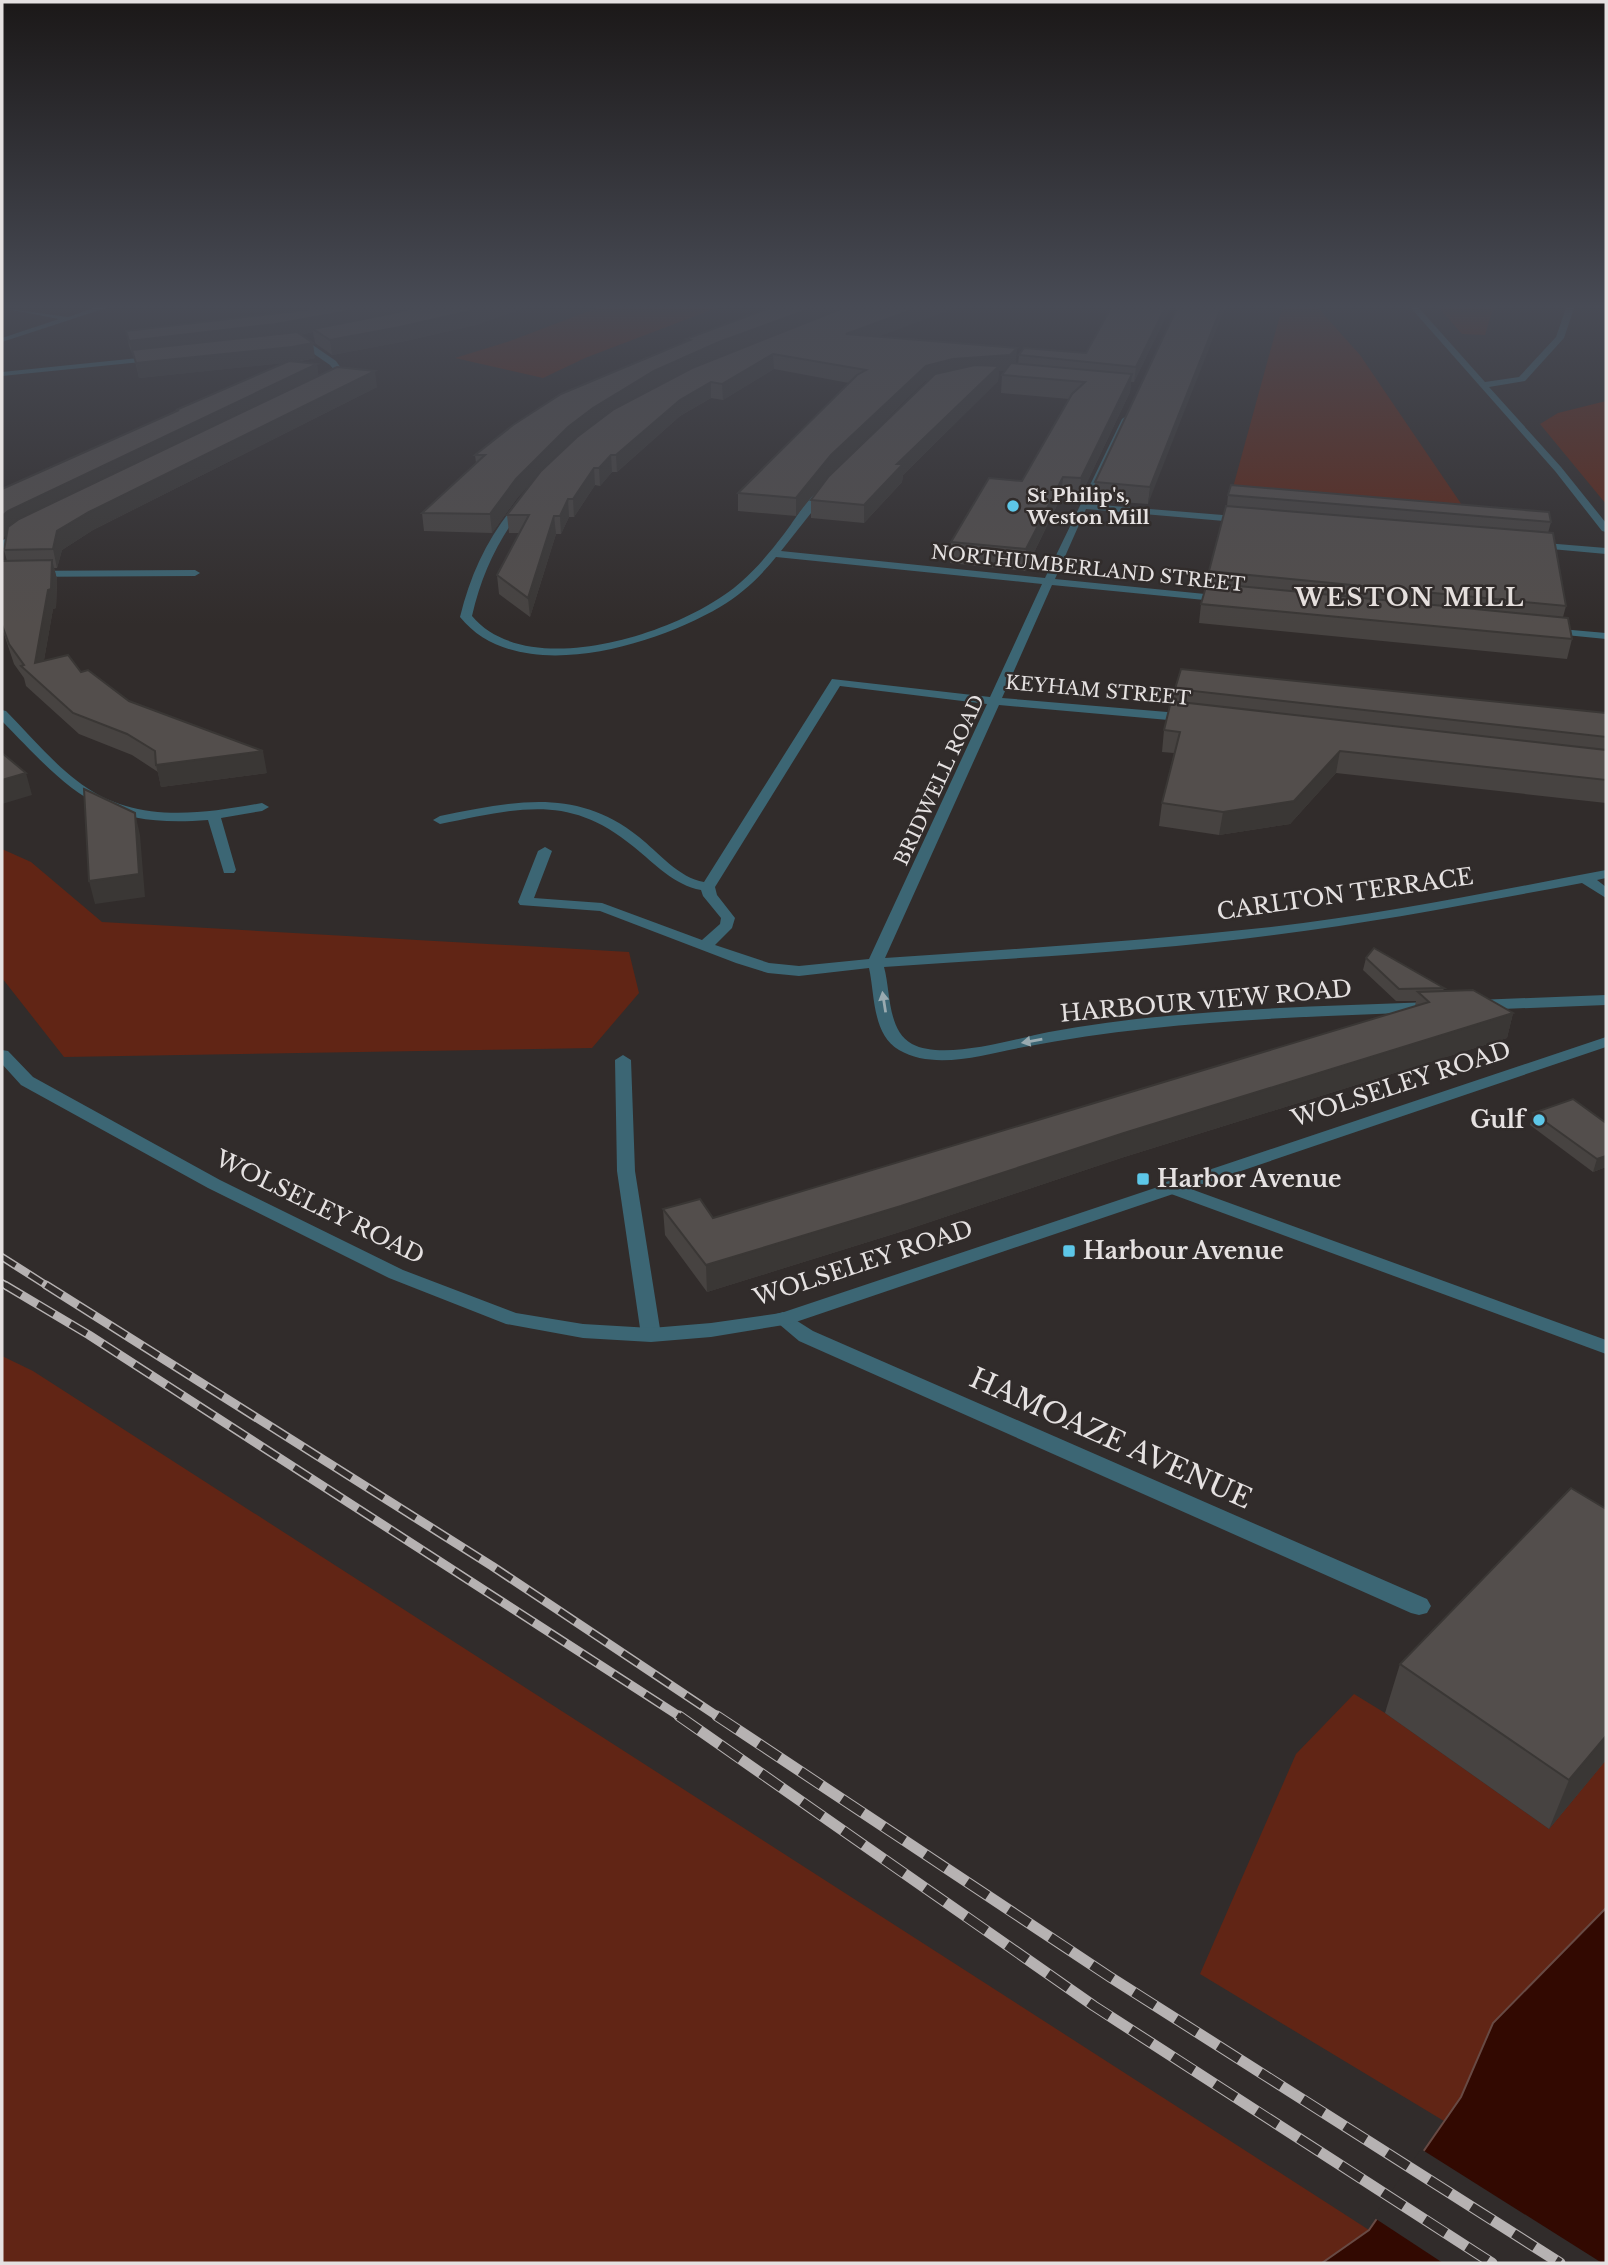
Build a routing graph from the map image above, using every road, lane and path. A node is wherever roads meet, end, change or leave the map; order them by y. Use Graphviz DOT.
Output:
graph roads {
  1 [pos="1128,414"];
  2 [pos="1509,414"];
  3 [pos="832,482"];
  4 [pos="531,491"];
  5 [pos="1083,506"];
  6 [pos="1258,521"];
  7 [pos="40,523"];
  8 [pos="1606,529"];
  9 [pos="1525,544"];
  10 [pos="2,546"];
  11 [pos="1606,551"];
  12 [pos="776,554"];
  13 [pos="195,573"];
  14 [pos="2,574"];
  15 [pos="1048,582"];
  16 [pos="1240,601"];
  17 [pos="1542,630"];
  18 [pos="1606,636"];
  19 [pos="996,701"];
  20 [pos="2,715"];
  21 [pos="1205,720"];
  22 [pos="262,807"];
  23 [pos="214,817"];
  24 [pos="440,820"];
  25 [pos="545,851"];
  26 [pos="229,870"];
  27 [pos="1606,874"];
  28 [pos="1585,878"];
  29 [pos="708,887"];
  30 [pos="1606,894"];
  31 [pos="705,946"];
  32 [pos="875,963"];
  33 [pos="1606,1000"];
  34 [pos="1606,1042"];
  35 [pos="2,1055"];
  36 [pos="623,1060"];
  37 [pos="1169,1187"];
  38 [pos="783,1319"];
  39 [pos="651,1335"];
  40 [pos="1606,1347"];
  41 [pos="1419,1606"];
  1 -- 5 [label="street, BRIDWELL ROAD"];
  2 -- 8 [label="street"];
  3 -- 12 [label="street"];
  4 -- 12 [label="street"];
  5 -- 6 [label="street"];
  5 -- 15 [label="street, BRIDWELL ROAD"];
  7 -- 10 [label="street"];
  9 -- 11 [label="street"];
  12 -- 15 [label="street, NORTHUMBERLAND STREET"];
  13 -- 14 [label="street"];
  15 -- 16 [label="street, NORTHUMBERLAND STREET"];
  15 -- 19 [label="street, BRIDWELL ROAD"];
  17 -- 18 [label="street"];
  19 -- 21 [label="street, KEYHAM STREET"];
  19 -- 29 [label="street, KEYHAM STREET"];
  19 -- 32 [label="street, BRIDWELL ROAD"];
  20 -- 23 [label="street"];
  22 -- 23 [label="street"];
  23 -- 26 [label="street"];
  24 -- 29 [label="street"];
  25 -- 31 [label="street, CARLTON TERRACE"];
  27 -- 28 [label="street, CARLTON TERRACE"];
  28 -- 30 [label="street"];
  28 -- 32 [label="street, CARLTON TERRACE"];
  29 -- 31 [label="street"];
  31 -- 32 [label="street, CARLTON TERRACE"];
  33 -- 32 [label="street, HARBOUR VIEW ROAD, one-way"];
  34 -- 37 [label="street, WOLSELEY ROAD"];
  35 -- 39 [label="street, WOLSELEY ROAD"];
  36 -- 39 [label="street"];
  37 -- 38 [label="street, WOLSELEY ROAD"];
  37 -- 40 [label="street"];
  38 -- 39 [label="street, WOLSELEY ROAD"];
  38 -- 41 [label="street, HAMOAZE AVENUE"];
}
